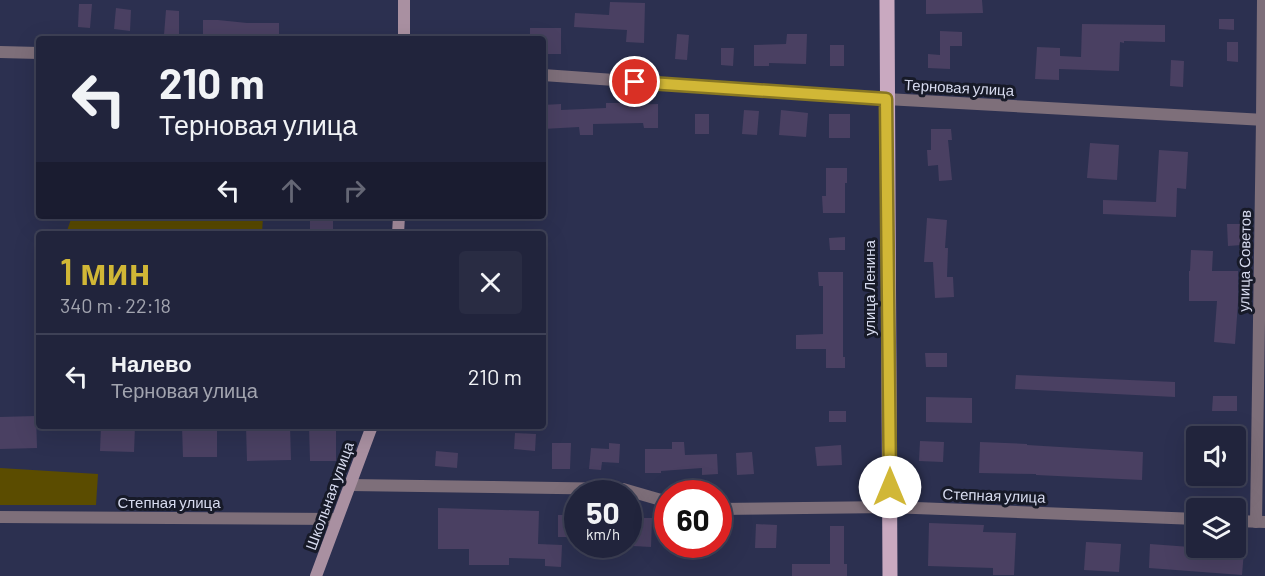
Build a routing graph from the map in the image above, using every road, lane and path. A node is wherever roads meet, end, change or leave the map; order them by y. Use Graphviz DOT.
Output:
graph roads {
  1 [pos="404,0"];
  2 [pos="887,0"];
  3 [pos="1263,0"];
  4 [pos="404,36"];
  5 [pos="0,52"];
  6 [pos="36,53"];
  7 [pos="546,75"];
  8 [pos="886,99"];
  9 [pos="1264,120"];
  10 [pos="371,429"];
  11 [pos="350,485"];
  12 [pos="654,498"];
  13 [pos="890,507"];
  14 [pos="732,509"];
  15 [pos="0,517"];
  16 [pos="337,519"];
  17 [pos="1186,519"];
  18 [pos="1260,522"];
  19 [pos="316,576"];
  20 [pos="890,576"];
  1 -- 4 [label="street"];
  2 -- 8 [label="main road, улица Ленина"];
  3 -- 9 [label="street, улица Советов"];
  5 -- 6 [label="street"];
  7 -- 8 [label="street, Терновая улица"];
  8 -- 9 [label="street, Терновая улица"];
  8 -- 13 [label="main road, улица Ленина"];
  9 -- 18 [label="street, улица Советов"];
  10 -- 11 [label="street, Школьная улица"];
  11 -- 12 [label="street"];
  11 -- 16 [label="street, Школьная улица"];
  13 -- 14 [label="street, Степная улица"];
  13 -- 17 [label="street, Степная улица"];
  13 -- 20 [label="main road, улица Ленина"];
  15 -- 16 [label="street, Степная улица"];
  16 -- 19 [label="street, Школьная улица"];
}
